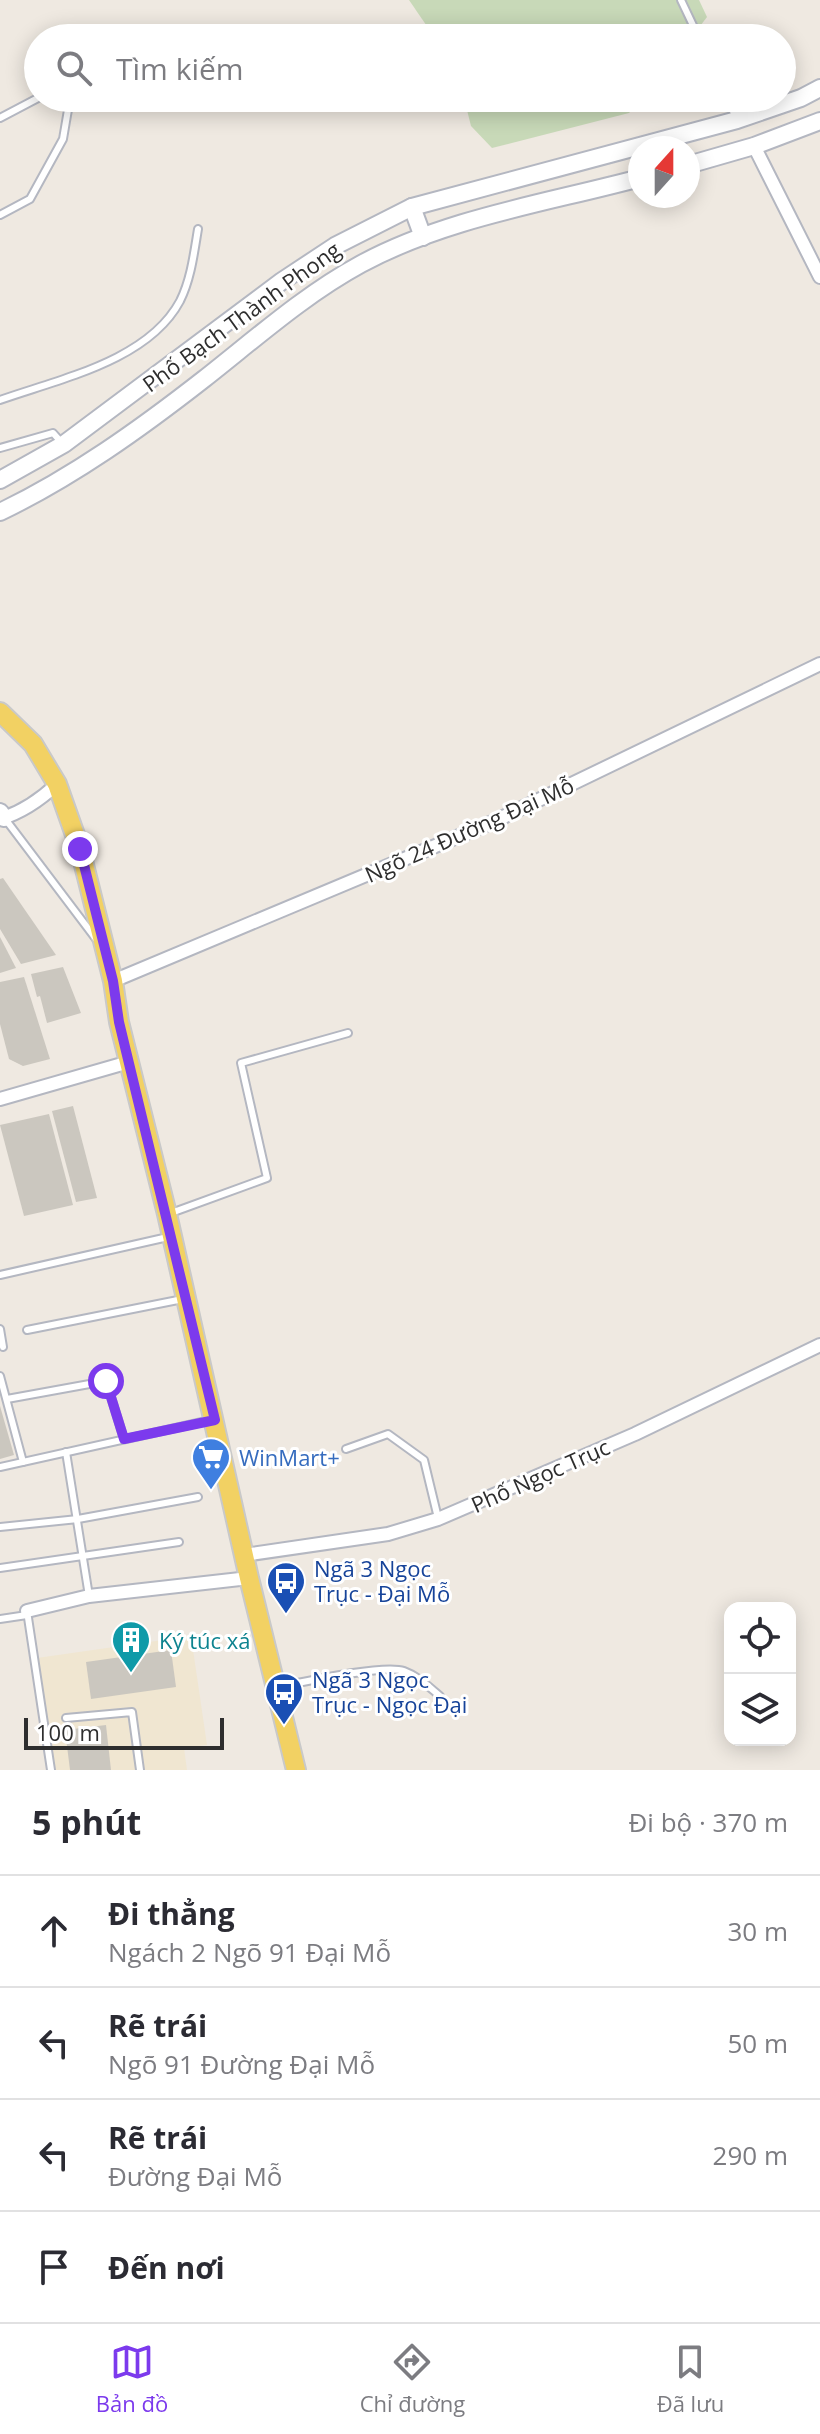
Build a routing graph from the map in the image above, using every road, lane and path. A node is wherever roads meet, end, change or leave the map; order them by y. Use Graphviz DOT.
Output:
graph roads {
  1 [pos="681,0"];
  2 [pos="692,24"];
  3 [pos="820,88"];
  4 [pos="796,100"];
  5 [pos="24,105"];
  6 [pos="68,112"];
  7 [pos="733,112"];
  8 [pos="760,112"];
  9 [pos="0,118"];
  10 [pos="737,120"];
  11 [pos="820,121"];
  12 [pos="754,146"];
  13 [pos="700,162"];
  14 [pos="628,181"];
  15 [pos="412,207"];
  16 [pos="0,215"];
  17 [pos="198,229"];
  18 [pos="423,237"];
  19 [pos="820,277"];
  20 [pos="0,400"];
  21 [pos="64,444"];
  22 [pos="0,448"];
  23 [pos="0,480"];
  24 [pos="0,512"];
  25 [pos="820,664"];
  26 [pos="0,712"];
  27 [pos="57,784"];
  28 [pos="1,816"];
  29 [pos="105,951"];
  30 [pos="113,981"];
  31 [pos="348,1033"];
  32 [pos="129,1062"];
  33 [pos="0,1099"];
  34 [pos="167,1214"];
  35 [pos="172,1236"];
  36 [pos="0,1275"];
  37 [pos="187,1299"];
  38 [pos="0,1329"];
  39 [pos="27,1330"];
  40 [pos="820,1345"];
  41 [pos="3,1347"];
  42 [pos="0,1376"];
  43 [pos="7,1399"];
  44 [pos="215,1420"];
  45 [pos="124,1439"];
  46 [pos="346,1449"];
  47 [pos="66,1452"];
  48 [pos="23,1462"];
  49 [pos="0,1467"];
  50 [pos="198,1497"];
  51 [pos="78,1519"];
  52 [pos="438,1519"];
  53 [pos="0,1527"];
  54 [pos="179,1542"];
  55 [pos="244,1555"];
  56 [pos="84,1556"];
  57 [pos="0,1568"];
  58 [pos="249,1578"];
  59 [pos="89,1596"];
  60 [pos="27,1613"];
  61 [pos="0,1619"];
  62 [pos="275,1688"];
  63 [pos="440,1696"];
  64 [pos="66,1718"];
  65 [pos="51,1770"];
  66 [pos="140,1770"];
  67 [pos="296,1770"];
  1 -- 2 [label="lane"];
  3 -- 4 [label="main road, Phố Bạch Thành Phong"];
  5 -- 9 [label="lane"];
  6 -- 16 [label="lane"];
  7 -- 10 [label="lane"];
  8 -- 10 [label="main road, Phố Bạch Thành Phong"];
  10 -- 15 [label="main road, Phố Bạch Thành Phong"];
  11 -- 12 [label="main road"];
  12 -- 13 [label="main road"];
  12 -- 19 [label="street"];
  14 -- 18 [label="main road, Phố Bạch Thành Phong"];
  15 -- 18 [label="main road"];
  15 -- 21 [label="main road, Phố Bạch Thành Phong"];
  17 -- 20 [label="lane"];
  18 -- 24 [label="main road, Phố Bạch Thành Phong"];
  21 -- 22 [label="lane"];
  21 -- 23 [label="main road, Phố Bạch Thành Phong"];
  25 -- 30 [label="street, Ngõ 24 Đường Đại Mỗ"];
  26 -- 27 [label="main road"];
  27 -- 28 [label="street"];
  27 -- 29 [label="main road"];
  28 -- 29 [label="lane"];
  29 -- 30 [label="main road"];
  30 -- 32 [label="main road"];
  31 -- 34 [label="lane"];
  32 -- 33 [label="street"];
  32 -- 34 [label="main road"];
  34 -- 35 [label="main road"];
  35 -- 36 [label="lane"];
  35 -- 37 [label="main road"];
  37 -- 39 [label="lane"];
  37 -- 44 [label="main road"];
  38 -- 41 [label="lane"];
  40 -- 52 [label="street, Phố Ngọc Trục"];
  42 -- 43 [label="lane"];
  43 -- 45 [label="lane"];
  43 -- 48 [label="lane"];
  44 -- 45 [label="lane"];
  44 -- 55 [label="main road"];
  45 -- 47 [label="lane"];
  46 -- 52 [label="lane"];
  47 -- 48 [label="lane"];
  47 -- 51 [label="lane"];
  48 -- 49 [label="lane"];
  50 -- 51 [label="lane"];
  51 -- 53 [label="lane"];
  51 -- 56 [label="lane"];
  52 -- 55 [label="street, Phố Ngọc Trục"];
  54 -- 56 [label="lane"];
  55 -- 58 [label="main road"];
  56 -- 57 [label="lane"];
  56 -- 59 [label="lane"];
  58 -- 59 [label="street"];
  58 -- 62 [label="main road"];
  59 -- 60 [label="street"];
  60 -- 61 [label="lane"];
  60 -- 65 [label="lane"];
  62 -- 63 [label="lane"];
  62 -- 67 [label="main road"];
  64 -- 66 [label="lane"];
}
